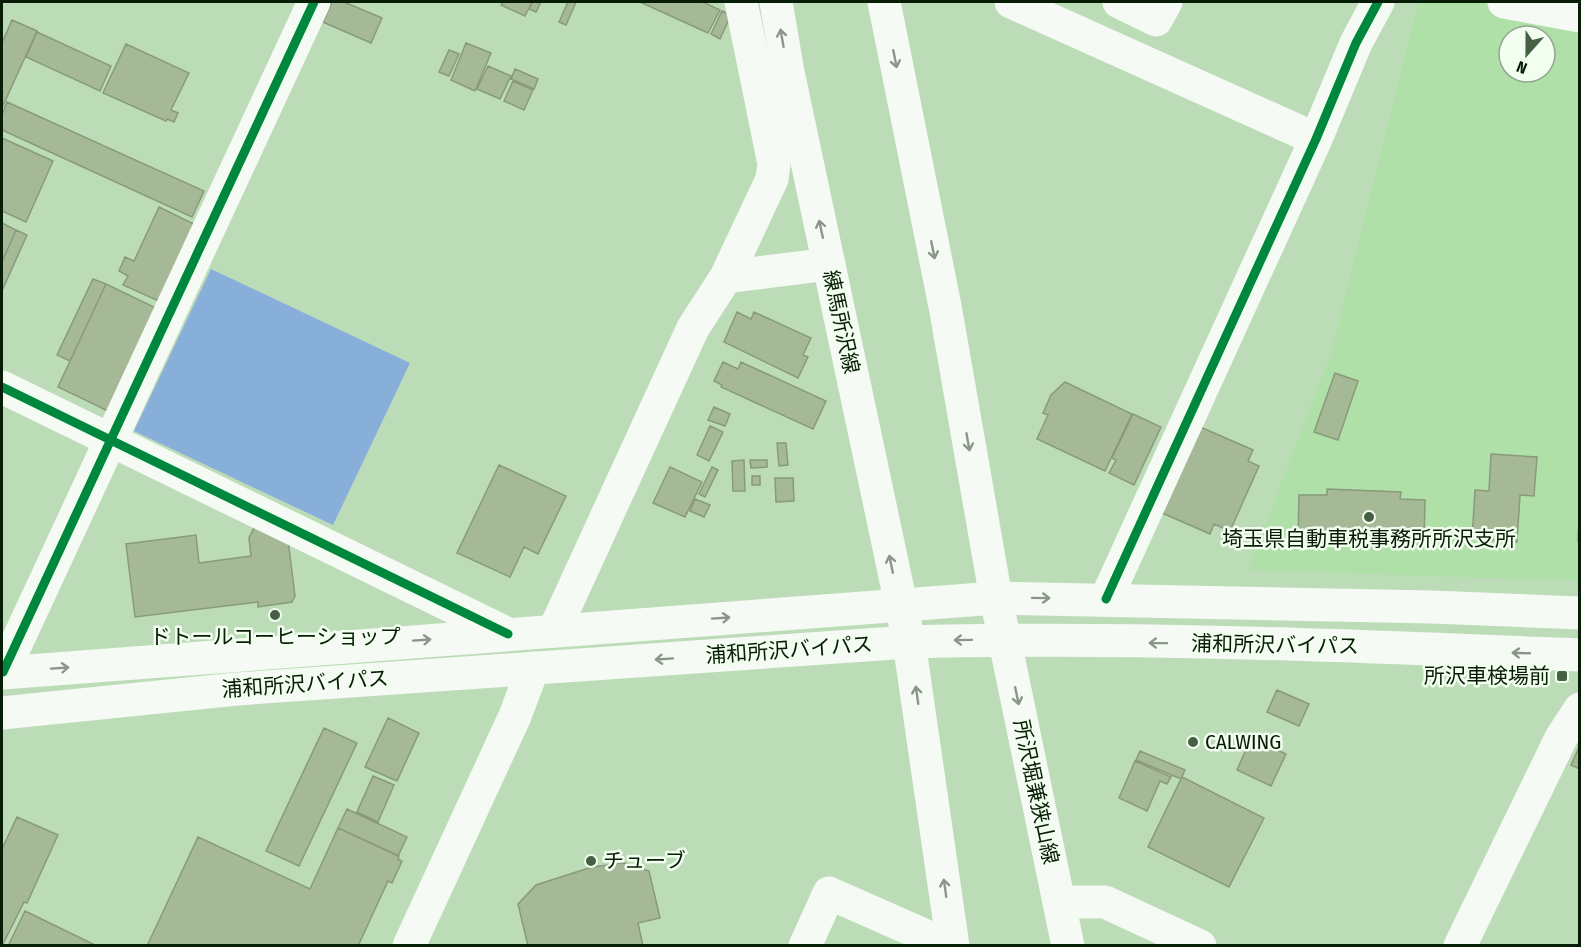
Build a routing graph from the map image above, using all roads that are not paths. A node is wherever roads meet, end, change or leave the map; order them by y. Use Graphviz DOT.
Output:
graph roads {
  1 [pos="314,2"];
  2 [pos="741,2"];
  3 [pos="776,2"];
  4 [pos="884,2"];
  5 [pos="1011,2"];
  6 [pos="1119,2"];
  7 [pos="1166,2"];
  8 [pos="1378,2"];
  9 [pos="1504,2"];
  10 [pos="1580,16"];
  11 [pos="1316,139"];
  12 [pos="829,264"];
  13 [pos="726,277"];
  14 [pos="2,387"];
  15 [pos="112,439"];
  16 [pos="996,598"];
  17 [pos="1106,599"];
  18 [pos="900,604"];
  19 [pos="1580,612"];
  20 [pos="554,631"];
  21 [pos="508,634"];
  22 [pos="1005,639"];
  23 [pos="909,642"];
  24 [pos="1580,655"];
  25 [pos="533,668"];
  26 [pos="2,673"];
  27 [pos="1580,709"];
  28 [pos="2,713"];
  29 [pos="1059,902"];
  30 [pos="409,945"];
  31 [pos="805,945"];
  32 [pos="951,945"];
  33 [pos="1068,945"];
  34 [pos="1200,945"];
  35 [pos="1460,945"];
  1 -- 15 [label="main road"];
  2 -- 13 [label="main road"];
  12 -- 3 [label="main road, 練馬所沢線, one-way"];
  4 -- 16 [label="main road, one-way"];
  5 -- 11 [label="main road"];
  6 -- 7 [label="main road"];
  8 -- 11 [label="main road"];
  9 -- 10 [label="main road"];
  11 -- 17 [label="main road"];
  12 -- 13 [label="main road"];
  18 -- 12 [label="main road, 練馬所沢線, one-way"];
  13 -- 20 [label="main road"];
  14 -- 15 [label="main road"];
  15 -- 21 [label="main road"];
  15 -- 26 [label="main road"];
  16 -- 17 [label="main road, 浦和所沢バイパス, one-way"];
  16 -- 18 [label="main road, 浦和所沢バイパス"];
  16 -- 22 [label="main road"];
  17 -- 19 [label="main road, 浦和所沢バイパス"];
  20 -- 18 [label="main road, 浦和所沢バイパス, one-way"];
  18 -- 23 [label="main road, 練馬所沢線"];
  20 -- 21 [label="main road, 浦和所沢バイパス"];
  26 -- 21 [label="main road, 浦和所沢バイパス, one-way"];
  22 -- 23 [label="main road, 浦和所沢バイパス, one-way"];
  24 -- 22 [label="main road, 浦和所沢バイパス, one-way"];
  22 -- 29 [label="main road, 所沢堀兼狭山線, one-way"];
  23 -- 25 [label="main road, 浦和所沢バイパス, one-way"];
  32 -- 23 [label="main road, one-way"];
  25 -- 28 [label="main road, 浦和所沢バイパス"];
  25 -- 30 [label="main road"];
  27 -- 35 [label="main road"];
  29 -- 33 [label="main road, 所沢堀兼狭山線"];
  29 -- 34 [label="main road"];
  31 -- 32 [label="main road"];
}
